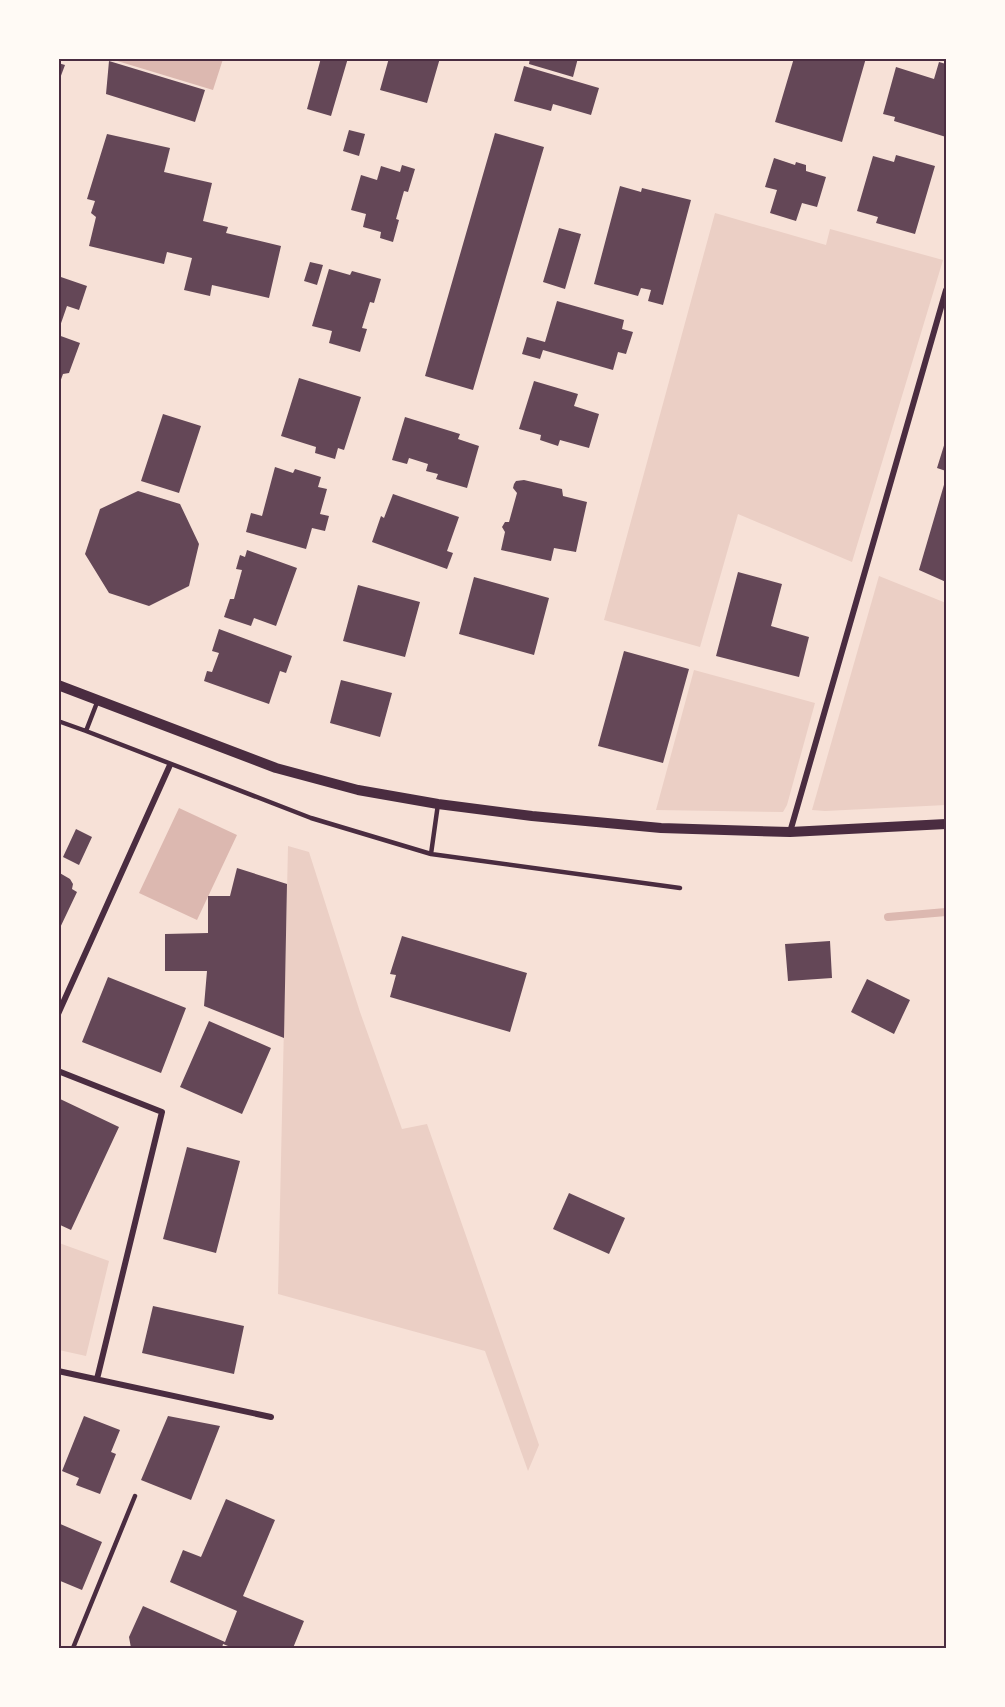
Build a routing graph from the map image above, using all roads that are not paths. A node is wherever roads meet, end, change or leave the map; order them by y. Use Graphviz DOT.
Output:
graph roads {
  1 [pos="946,290"];
  2 [pos="58,685"];
  3 [pos="98,700"];
  4 [pos="58,721"];
  5 [pos="86,731"];
  6 [pos="170,765"];
  7 [pos="438,804"];
  8 [pos="946,824"];
  9 [pos="790,832"];
  10 [pos="431,854"];
  11 [pos="680,888"];
  12 [pos="58,1014"];
  13 [pos="58,1071"];
  14 [pos="58,1371"];
  15 [pos="97,1379"];
  16 [pos="271,1417"];
  17 [pos="135,1497"];
  18 [pos="74,1648"];
  1 -- 9 [label="street"];
  2 -- 3 [label="street"];
  3 -- 5 [label="lane"];
  3 -- 7 [label="street"];
  4 -- 5 [label="lane"];
  5 -- 6 [label="lane"];
  6 -- 10 [label="lane"];
  6 -- 12 [label="street"];
  7 -- 9 [label="street"];
  7 -- 10 [label="lane"];
  8 -- 9 [label="street"];
  10 -- 11 [label="lane"];
  13 -- 15 [label="street"];
  14 -- 15 [label="street"];
  15 -- 16 [label="street"];
  17 -- 18 [label="lane"];
}
